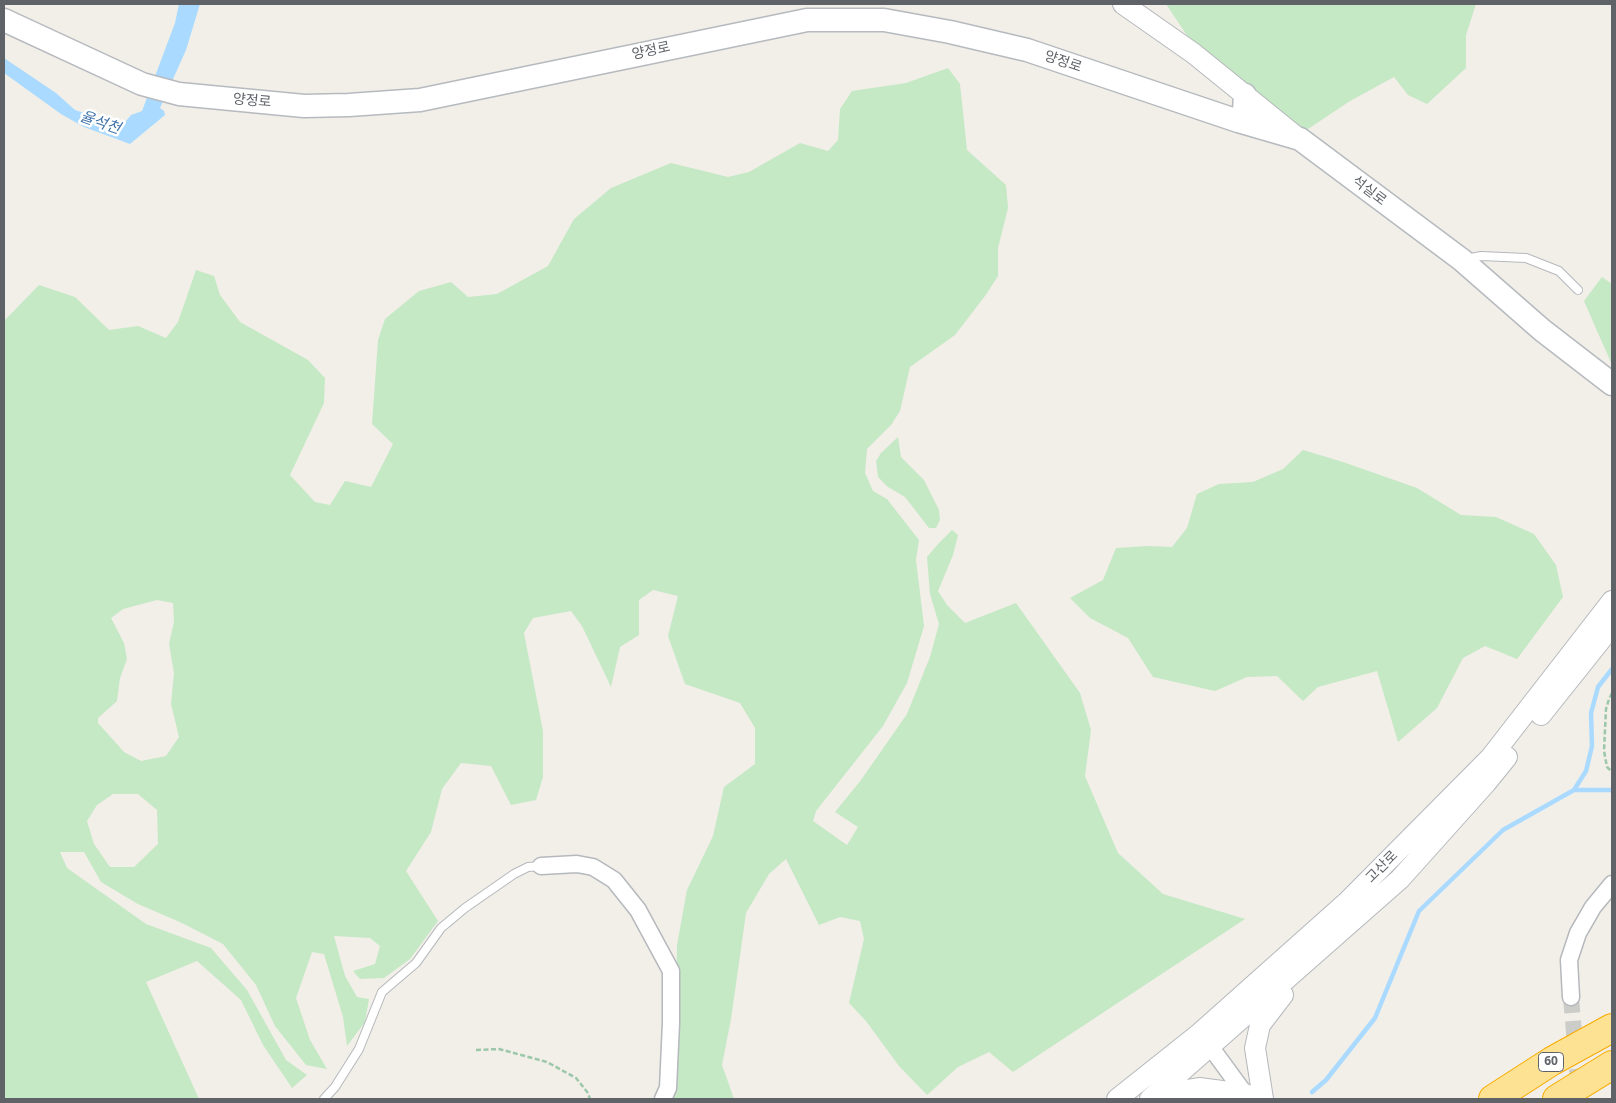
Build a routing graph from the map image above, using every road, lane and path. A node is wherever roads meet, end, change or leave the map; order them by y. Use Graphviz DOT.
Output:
graph roads {
  1 [pos="1123,4"];
  2 [pos="4,20"];
  3 [pos="1245,95"];
  4 [pos="1238,121"];
  5 [pos="1300,139"];
  6 [pos="1462,260"];
  7 [pos="1578,290"];
  8 [pos="1612,384"];
  9 [pos="1612,600"];
  10 [pos="1612,626"];
  11 [pos="1612,694"];
  12 [pos="1612,772"];
  13 [pos="541,866"];
  14 [pos="1612,884"];
  15 [pos="1310,960"];
  16 [pos="1571,997"];
  17 [pos="1612,1028"];
  18 [pos="1205,1040"];
  19 [pos="476,1050"];
  20 [pos="1612,1066"];
  21 [pos="1253,1098"];
  22 [pos="324,1099"];
  23 [pos="590,1099"];
  24 [pos="663,1099"];
  25 [pos="1116,1099"];
  26 [pos="1151,1099"];
  27 [pos="1493,1099"];
  28 [pos="1557,1099"];
  1 -- 3 [label="street, 석실로"];
  2 -- 4 [label="main road, 양정로"];
  3 -- 4 [label="main road"];
  3 -- 5 [label="street, 석실로"];
  4 -- 5 [label="main road, 양정로"];
  5 -- 6 [label="main road, 석실로"];
  6 -- 7 [label="lane"];
  6 -- 8 [label="main road, 석실로"];
  9 -- 18 [label="street, 고산로"];
  10 -- 15 [label="street, 고산로"];
  11 -- 12 [label="path"];
  13 -- 22 [label="lane"];
  13 -- 24 [label="street"];
  14 -- 16 [label="street"];
  15 -- 18 [label="street, 고산로"];
  15 -- 21 [label="street"];
  17 -- 27 [label="highway, 60"];
  18 -- 21 [label="street"];
  18 -- 25 [label="street, 고산로"];
  18 -- 26 [label="street, 고산로"];
  19 -- 23 [label="path"];
  20 -- 28 [label="highway, 60"];
  21 -- 26 [label="street"];
}
